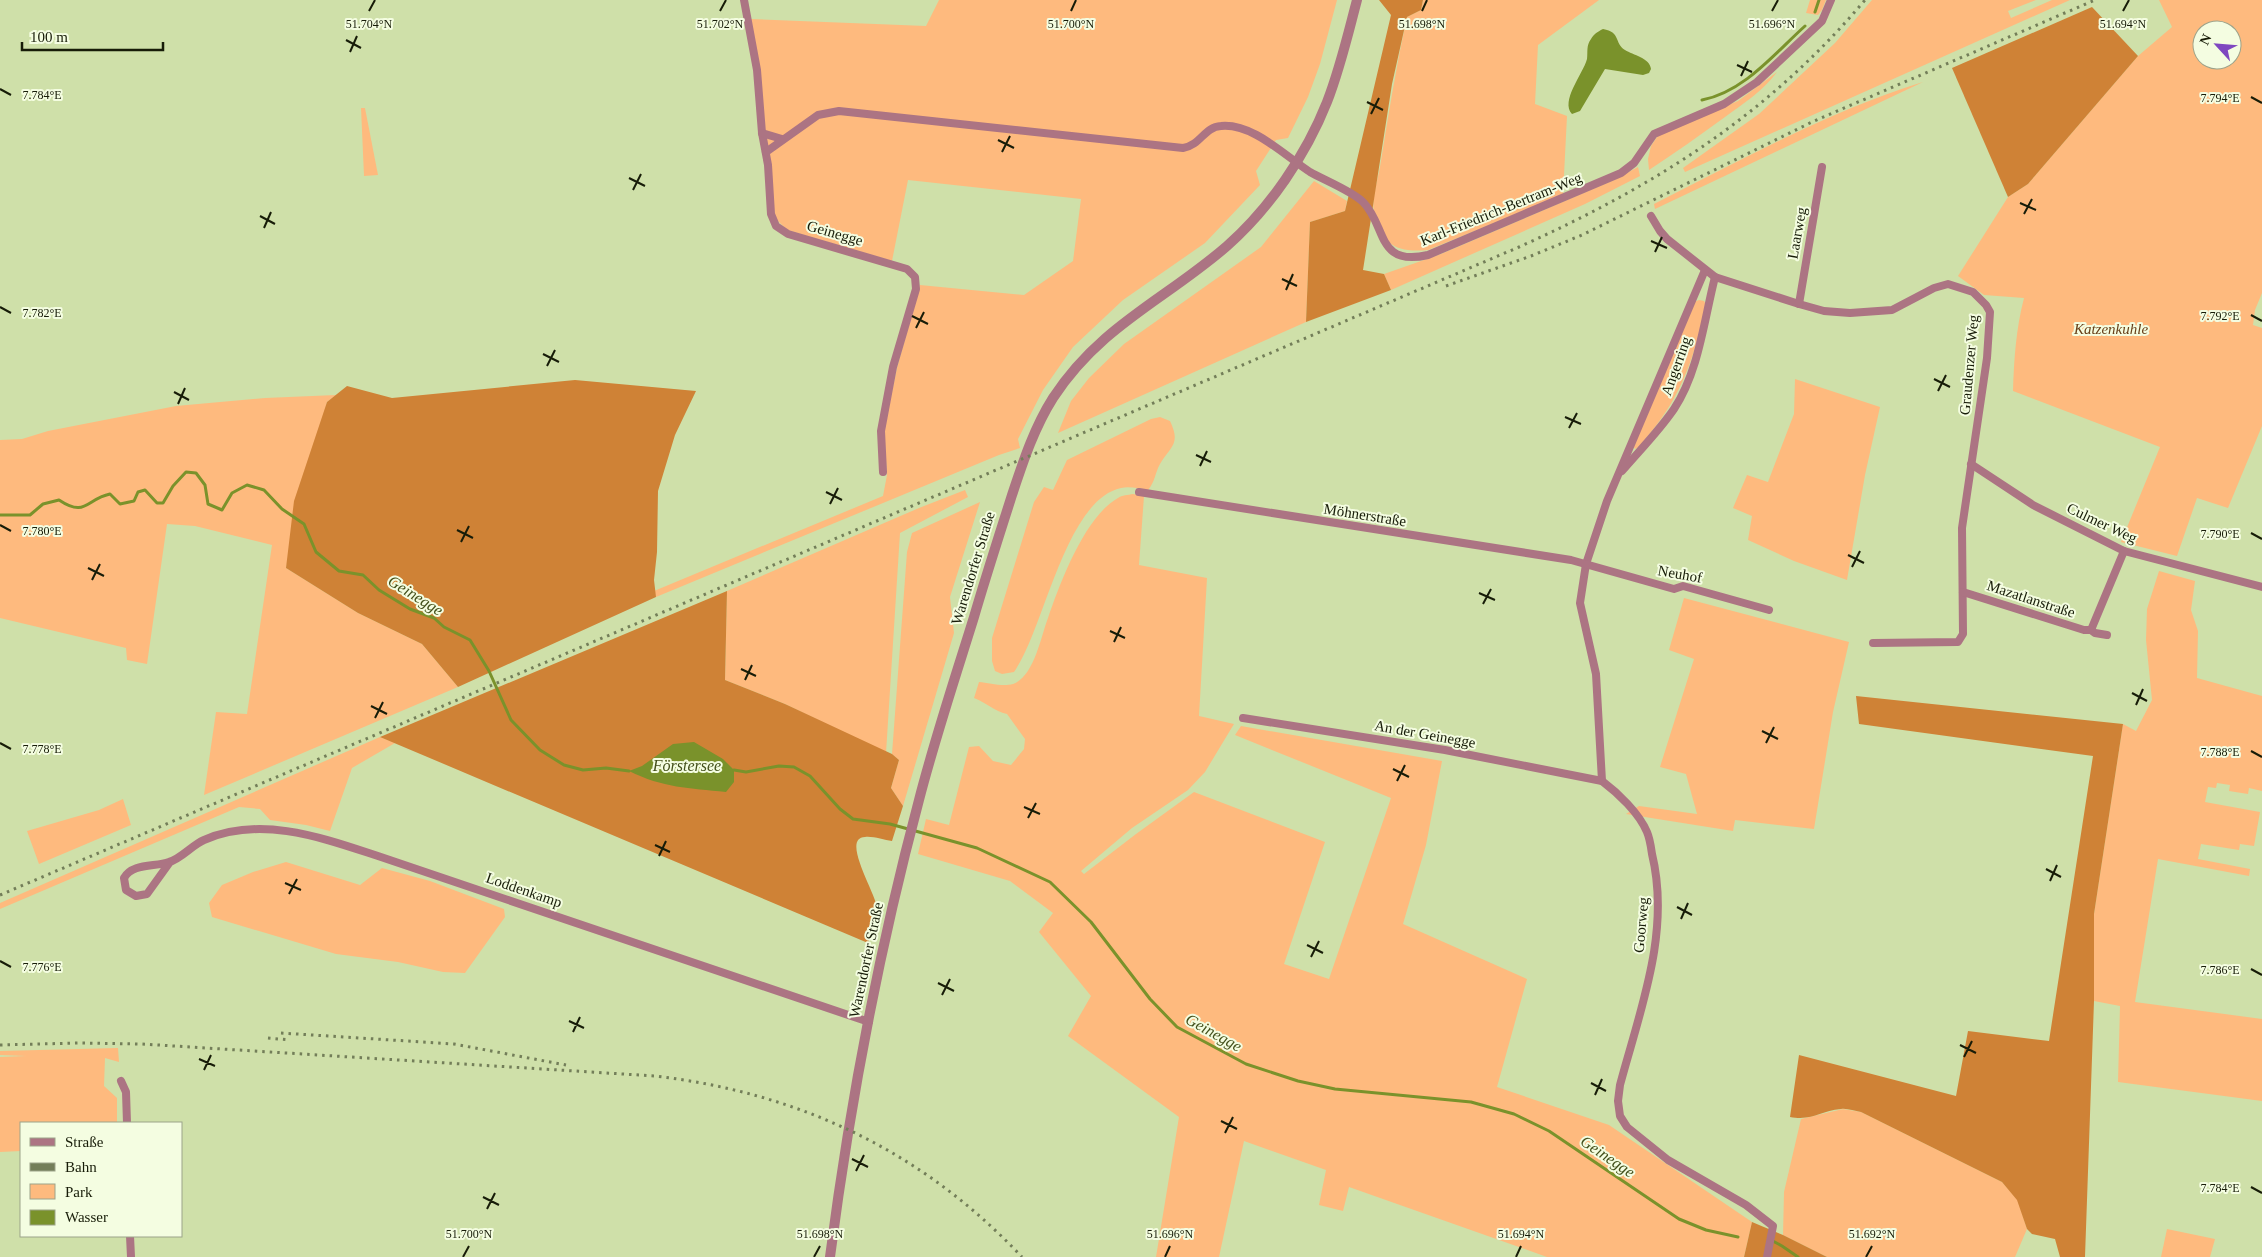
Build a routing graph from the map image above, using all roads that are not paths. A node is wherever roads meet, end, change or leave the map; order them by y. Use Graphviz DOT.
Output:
graph roads {
  1 [pos="744,0"];
  2 [pos="1357,0"];
  3 [pos="1831,0"];
  4 [pos="762,133"];
  5 [pos="782,139"];
  6 [pos="766,152"];
  7 [pos="1296,162"];
  8 [pos="1822,167"];
  9 [pos="1651,216"];
  10 [pos="1705,270"];
  11 [pos="1715,277"];
  12 [pos="1798,304"];
  13 [pos="1971,464"];
  14 [pos="883,472"];
  15 [pos="1617,476"];
  16 [pos="1139,492"];
  17 [pos="2124,550"];
  18 [pos="1586,564"];
  19 [pos="2262,587"];
  20 [pos="1963,592"];
  21 [pos="1769,610"];
  22 [pos="2091,630"];
  23 [pos="2107,635"];
  24 [pos="1872,643"];
  25 [pos="1243,718"];
  26 [pos="1602,781"];
  27 [pos="170,862"];
  28 [pos="869,1022"];
  29 [pos="121,1080"];
  30 [pos="127,1122"];
  31 [pos="130,1237"];
  32 [pos="1767,1256"];
  33 [pos="131,1257"];
  34 [pos="830,1257"];
  1 -- 4 [label="street, Geinegge"];
  2 -- 7 [label="street, Warendorfer Straße"];
  3 -- 7 [label="street, Karl-Friedrich-Bertram-Weg"];
  4 -- 5 [label="street"];
  4 -- 6 [label="street, Geinegge"];
  5 -- 6 [label="street, Karl-Friedrich-Bertram-Weg"];
  5 -- 7 [label="street, Karl-Friedrich-Bertram-Weg"];
  6 -- 14 [label="street, Geinegge"];
  7 -- 28 [label="street, Warendorfer Straße"];
  8 -- 12 [label="street, Laarweg"];
  9 -- 10 [label="street, Graudenzer Weg"];
  10 -- 11 [label="street, Graudenzer Weg"];
  10 -- 15 [label="street, Angerring"];
  11 -- 12 [label="street, Graudenzer Weg"];
  11 -- 15 [label="street, Angerring"];
  12 -- 13 [label="street, Graudenzer Weg"];
  13 -- 17 [label="street, Culmer Weg"];
  13 -- 20 [label="street, Graudenzer Weg"];
  15 -- 18 [label="street, Angerring"];
  16 -- 18 [label="street, Möhnerstraße"];
  17 -- 19 [label="street, Culmer Weg"];
  17 -- 22 [label="street, Mazatlanstraße"];
  18 -- 21 [label="street, Neuhof"];
  18 -- 26 [label="street"];
  20 -- 22 [label="street, Mazatlanstraße"];
  20 -- 24 [label="street, Graudenzer Weg"];
  22 -- 23 [label="street, Mazatlanstraße"];
  25 -- 26 [label="street, An der Geinegge"];
  26 -- 32 [label="street, Goorweg"];
  27 -- 27 [label="street, Loddenkamp"];
  27 -- 28 [label="street, Loddenkamp"];
  28 -- 34 [label="street, Warendorfer Straße"];
  29 -- 30 [label="street"];
  31 -- 33 [label="street"];
}
